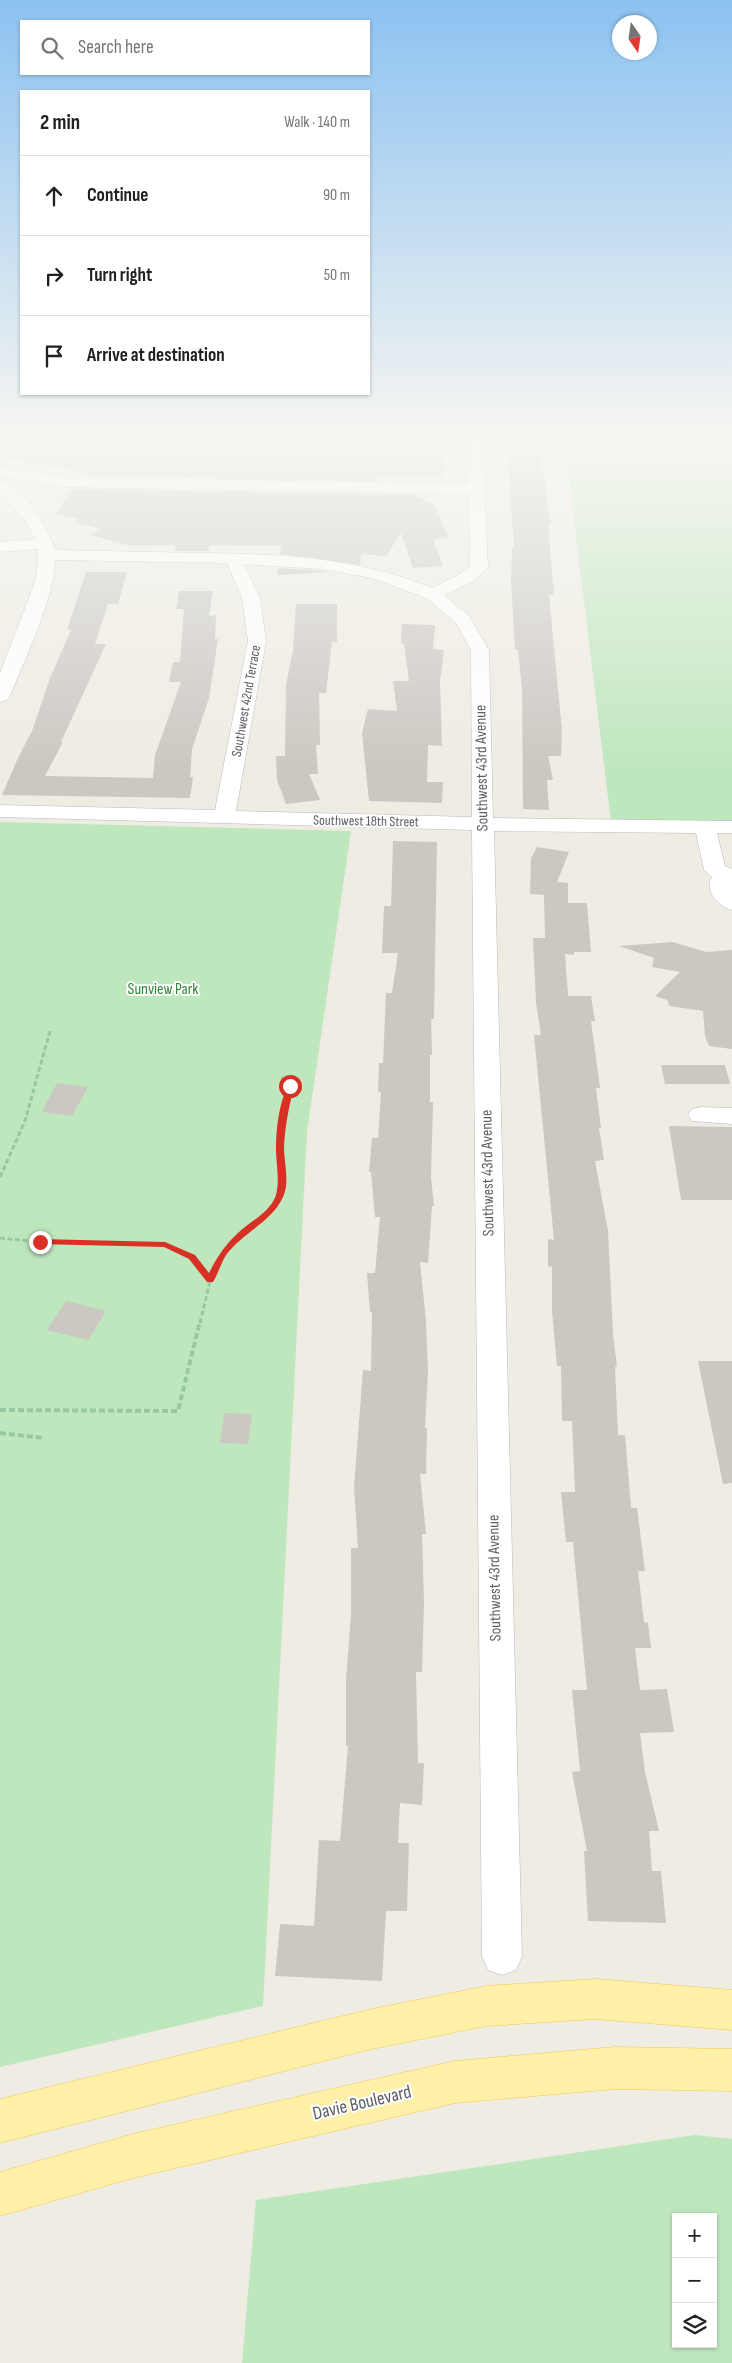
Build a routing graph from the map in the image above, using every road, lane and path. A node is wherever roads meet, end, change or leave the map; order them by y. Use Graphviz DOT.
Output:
graph roads {
  1 [pos="6,547"];
  2 [pos="477,547"];
  3 [pos="46,549"];
  4 [pos="232,558"];
  5 [pos="432,594"];
  6 [pos="0,696"];
  7 [pos="0,812"];
  8 [pos="224,818"];
  9 [pos="482,824"];
  10 [pos="705,827"];
  11 [pos="732,827"];
  12 [pos="731,876"];
  13 [pos="732,903"];
  14 [pos="50,1031"];
  15 [pos="282,1077"];
  16 [pos="701,1115"];
  17 [pos="732,1116"];
  18 [pos="0,1177"];
  19 [pos="0,1238"];
  20 [pos="210,1280"];
  21 [pos="0,1410"];
  22 [pos="0,1434"];
  23 [pos="45,1438"];
  24 [pos="502,1956"];
  25 [pos="732,2010"];
  26 [pos="732,2070"];
  27 [pos="0,2121"];
  28 [pos="0,2194"];
  1 -- 3 [label="street, Southwest 43rd Avenue"];
  2 -- 5 [label="street"];
  3 -- 4 [label="street, Southwest 43rd Avenue"];
  3 -- 6 [label="street"];
  4 -- 5 [label="street, Southwest 43rd Avenue"];
  4 -- 8 [label="street, Southwest 42nd Terrace"];
  5 -- 9 [label="street, Southwest 43rd Avenue"];
  7 -- 8 [label="street, Southwest 18th Street"];
  8 -- 9 [label="street, Southwest 18th Street"];
  9 -- 10 [label="street, Southwest 18th Street"];
  9 -- 24 [label="street, Southwest 43rd Avenue"];
  10 -- 11 [label="street, Southwest 18th Street"];
  10 -- 12 [label="street"];
  12 -- 13 [label="street"];
  14 -- 18 [label="path"];
  15 -- 20 [label="path"];
  16 -- 17 [label="street"];
  19 -- 20 [label="path"];
  20 -- 21 [label="path"];
  22 -- 23 [label="path"];
  25 -- 27 [label="main road"];
  26 -- 28 [label="main road, Davie Boulevard"];
}
